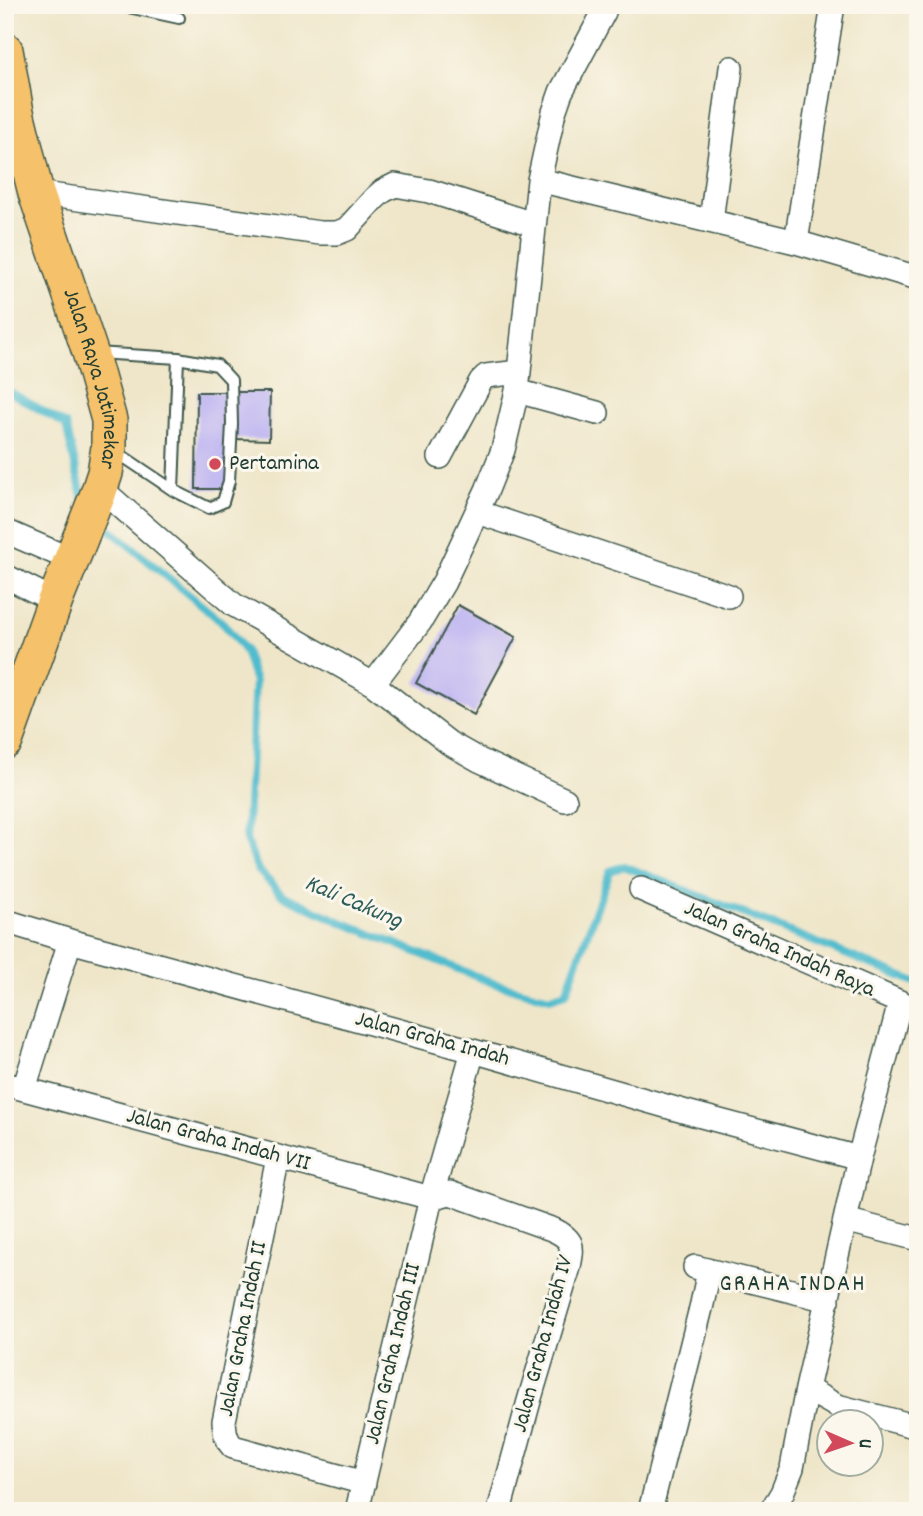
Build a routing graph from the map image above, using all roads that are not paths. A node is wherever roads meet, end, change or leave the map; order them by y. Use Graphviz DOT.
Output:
graph roads {
  1 [pos="119,5"];
  2 [pos="606,5"];
  3 [pos="833,5"];
  4 [pos="179,18"];
  5 [pos="5,50"];
  6 [pos="731,68"];
  7 [pos="539,180"];
  8 [pos="36,192"];
  9 [pos="711,222"];
  10 [pos="533,224"];
  11 [pos="796,242"];
  12 [pos="918,278"];
  13 [pos="90,352"];
  14 [pos="178,358"];
  15 [pos="518,382"];
  16 [pos="597,413"];
  17 [pos="109,447"];
  18 [pos="440,457"];
  19 [pos="173,490"];
  20 [pos="99,491"];
  21 [pos="477,512"];
  22 [pos="5,531"];
  23 [pos="75,551"];
  24 [pos="5,576"];
  25 [pos="729,596"];
  26 [pos="55,601"];
  27 [pos="373,684"];
  28 [pos="5,741"];
  29 [pos="565,800"];
  30 [pos="641,889"];
  31 [pos="5,921"];
  32 [pos="69,941"];
  33 [pos="909,1007"];
  34 [pos="473,1051"];
  35 [pos="15,1086"];
  36 [pos="278,1158"];
  37 [pos="859,1158"];
  38 [pos="431,1198"];
  39 [pos="845,1220"];
  40 [pos="918,1239"];
  41 [pos="828,1300"];
  42 [pos="807,1389"];
  43 [pos="918,1427"];
  44 [pos="364,1483"];
  45 [pos="357,1511"];
  46 [pos="499,1511"];
  47 [pos="649,1511"];
  48 [pos="771,1511"];
  1 -- 4 [label="lane"];
  2 -- 7 [label="street"];
  3 -- 11 [label="street"];
  5 -- 8 [label="main road, Jalan Raya Jatimekar"];
  6 -- 9 [label="street"];
  7 -- 9 [label="street"];
  7 -- 10 [label="street"];
  8 -- 10 [label="street"];
  8 -- 13 [label="main road, Jalan Raya Jatimekar"];
  9 -- 11 [label="street"];
  10 -- 15 [label="street"];
  11 -- 12 [label="street"];
  13 -- 14 [label="lane"];
  13 -- 17 [label="main road, Jalan Raya Jatimekar"];
  14 -- 19 [label="lane"];
  14 -- 19 [label="lane"];
  15 -- 16 [label="street"];
  15 -- 18 [label="street"];
  15 -- 21 [label="street"];
  17 -- 19 [label="lane"];
  17 -- 20 [label="main road, Jalan Raya Jatimekar"];
  20 -- 23 [label="main road, Jalan Raya Jatimekar"];
  20 -- 27 [label="street"];
  21 -- 25 [label="street"];
  21 -- 27 [label="street"];
  22 -- 23 [label="street"];
  23 -- 26 [label="main road, Jalan Raya Jatimekar"];
  24 -- 26 [label="street"];
  26 -- 28 [label="main road, Jalan Raya Jatimekar"];
  27 -- 29 [label="street"];
  30 -- 33 [label="street, Jalan Graha Indah Raya"];
  31 -- 32 [label="street, Jalan Graha Indah"];
  32 -- 34 [label="street, Jalan Graha Indah"];
  32 -- 35 [label="street"];
  33 -- 37 [label="street"];
  34 -- 37 [label="street, Jalan Graha Indah"];
  34 -- 38 [label="street, Jalan Graha Indah III"];
  35 -- 36 [label="street, Jalan Graha Indah VII"];
  36 -- 38 [label="street, Jalan Graha Indah VII"];
  36 -- 44 [label="street, Jalan Graha Indah II"];
  37 -- 39 [label="street"];
  38 -- 44 [label="street, Jalan Graha Indah III"];
  38 -- 46 [label="street, Jalan Graha Indah IV"];
  39 -- 40 [label="street"];
  39 -- 41 [label="street"];
  41 -- 42 [label="street"];
  41 -- 47 [label="street"];
  42 -- 43 [label="street"];
  42 -- 48 [label="street"];
  44 -- 45 [label="street, Jalan Graha Indah III"];
}
